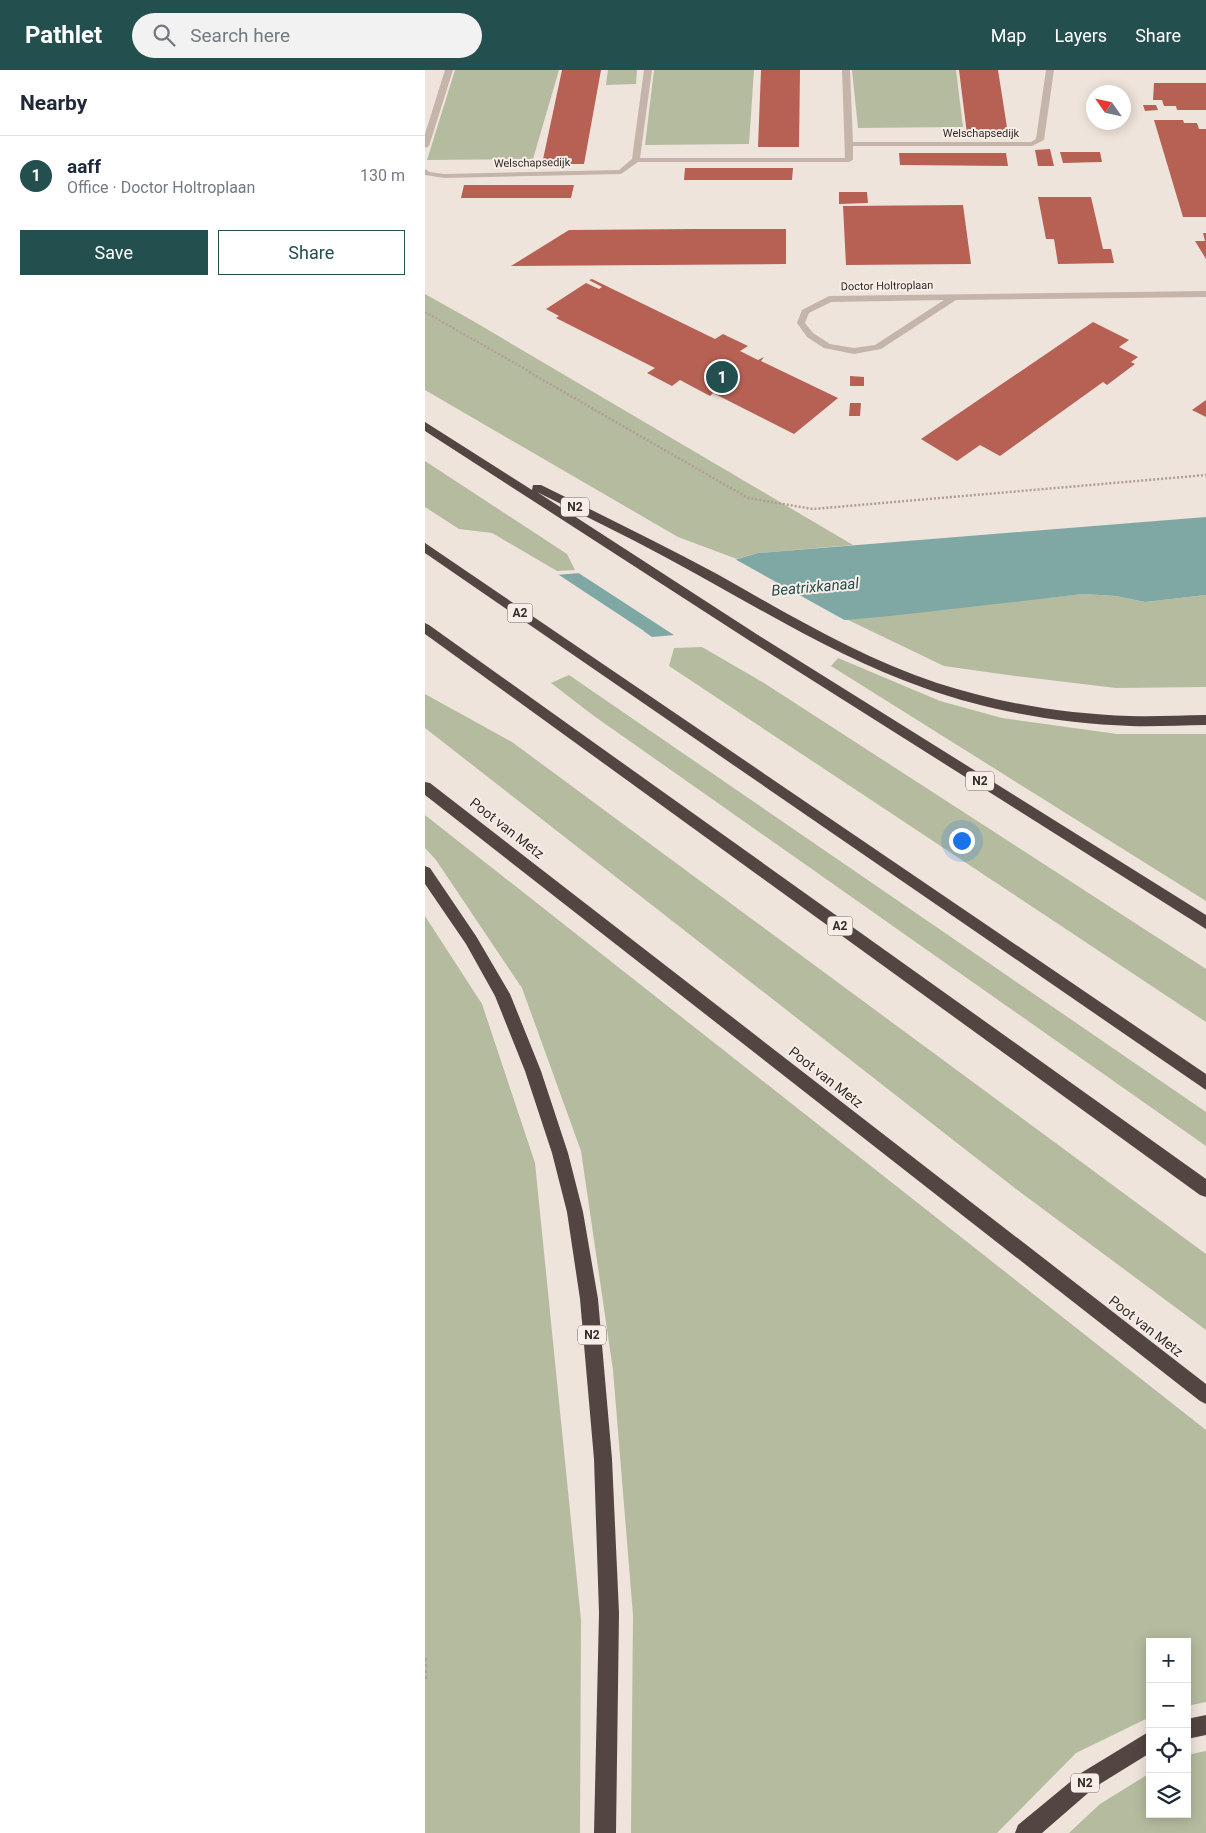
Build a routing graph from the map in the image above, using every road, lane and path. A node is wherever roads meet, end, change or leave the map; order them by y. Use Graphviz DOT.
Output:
graph roads {
  1 [pos="449,70"];
  2 [pos="648,70"];
  3 [pos="846,70"];
  4 [pos="1050,70"];
  5 [pos="849,144"];
  6 [pos="425,146"];
  7 [pos="636,160"];
  8 [pos="425,171"];
  9 [pos="1206,294"];
  10 [pos="956,296"];
  11 [pos="425,312"];
  12 [pos="425,426"];
  13 [pos="475,458"];
  14 [pos="1206,475"];
  15 [pos="425,547"];
  16 [pos="425,628"];
  17 [pos="1206,720"];
  18 [pos="425,787"];
  19 [pos="425,872"];
  20 [pos="1206,923"];
  21 [pos="1206,1083"];
  22 [pos="1206,1189"];
  23 [pos="1206,1395"];
  24 [pos="425,1658"];
  25 [pos="425,1682"];
  26 [pos="1206,1725"];
  27 [pos="1191,1728"];
  28 [pos="1146,1744"];
  29 [pos="605,1833"];
  30 [pos="1026,1833"];
  1 -- 6 [label="street"];
  2 -- 7 [label="street"];
  3 -- 5 [label="street"];
  4 -- 5 [label="street, Welschapsedijk"];
  5 -- 7 [label="street"];
  7 -- 8 [label="street, Welschapsedijk"];
  9 -- 10 [label="street, Doctor Holtroplaan"];
  10 -- 10 [label="street, Doctor Holtroplaan"];
  11 -- 14 [label="path"];
  12 -- 13 [label="highway, N2"];
  13 -- 17 [label="highway, N2"];
  13 -- 20 [label="highway, N2"];
  15 -- 21 [label="highway, A2"];
  16 -- 22 [label="highway, A2"];
  18 -- 23 [label="highway, Poot van Metz"];
  19 -- 29 [label="highway, N2"];
  24 -- 25 [label="path"];
  26 -- 27 [label="highway"];
  28 -- 30 [label="highway, N2"];
}
